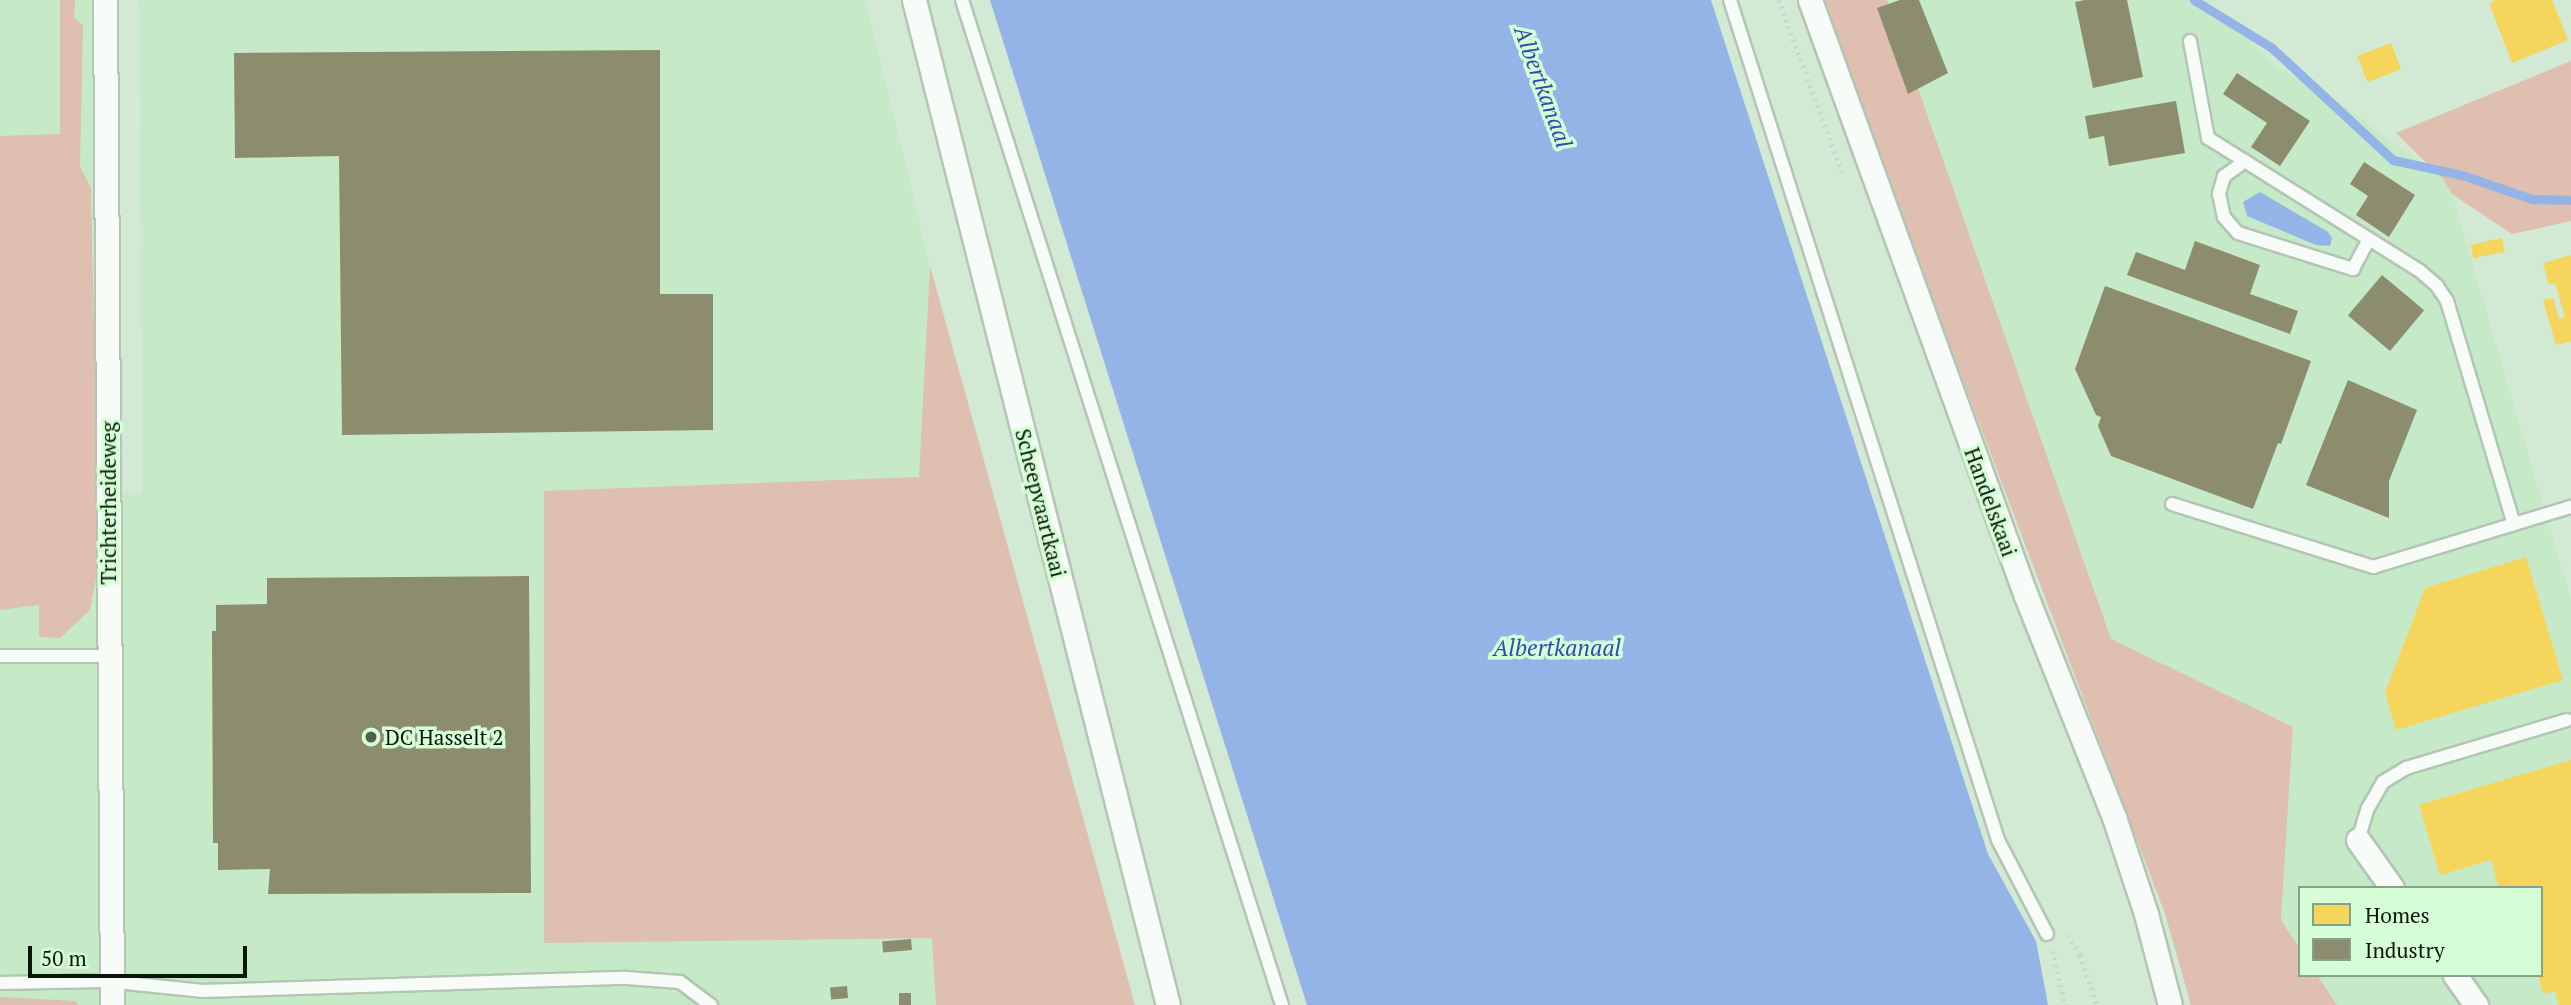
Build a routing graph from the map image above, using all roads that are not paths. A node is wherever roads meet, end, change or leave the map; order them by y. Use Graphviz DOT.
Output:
graph roads {
  1 [pos="106,0"];
  2 [pos="914,0"];
  3 [pos="962,0"];
  4 [pos="1730,0"];
  5 [pos="1810,0"];
  6 [pos="2190,41"];
  7 [pos="2245,161"];
  8 [pos="2369,239"];
  9 [pos="2172,504"];
  10 [pos="2571,507"];
  11 [pos="2514,524"];
  12 [pos="0,656"];
  13 [pos="109,656"];
  14 [pos="2567,720"];
  15 [pos="2358,840"];
  16 [pos="2391,886"];
  17 [pos="2047,934"];
  18 [pos="2456,977"];
  19 [pos="0,983"];
  20 [pos="203,991"];
  21 [pos="112,994"];
  22 [pos="204,1005"];
  23 [pos="711,1005"];
  24 [pos="1168,1005"];
  25 [pos="1282,1005"];
  26 [pos="2170,1005"];
  27 [pos="2476,1005"];
  1 -- 13 [label="street, Trichterheideweg"];
  2 -- 24 [label="street, Scheepvaartkaai"];
  3 -- 25 [label="lane"];
  4 -- 17 [label="lane"];
  5 -- 26 [label="street, Handelskaai"];
  6 -- 7 [label="lane"];
  7 -- 8 [label="lane"];
  7 -- 8 [label="lane"];
  8 -- 11 [label="lane"];
  9 -- 11 [label="lane"];
  10 -- 11 [label="lane"];
  12 -- 13 [label="lane"];
  13 -- 21 [label="street, Trichterheideweg"];
  14 -- 15 [label="lane"];
  15 -- 16 [label="street"];
  18 -- 27 [label="street"];
  19 -- 21 [label="lane"];
  20 -- 21 [label="lane"];
  20 -- 22 [label="lane"];
  20 -- 23 [label="lane"];
}
